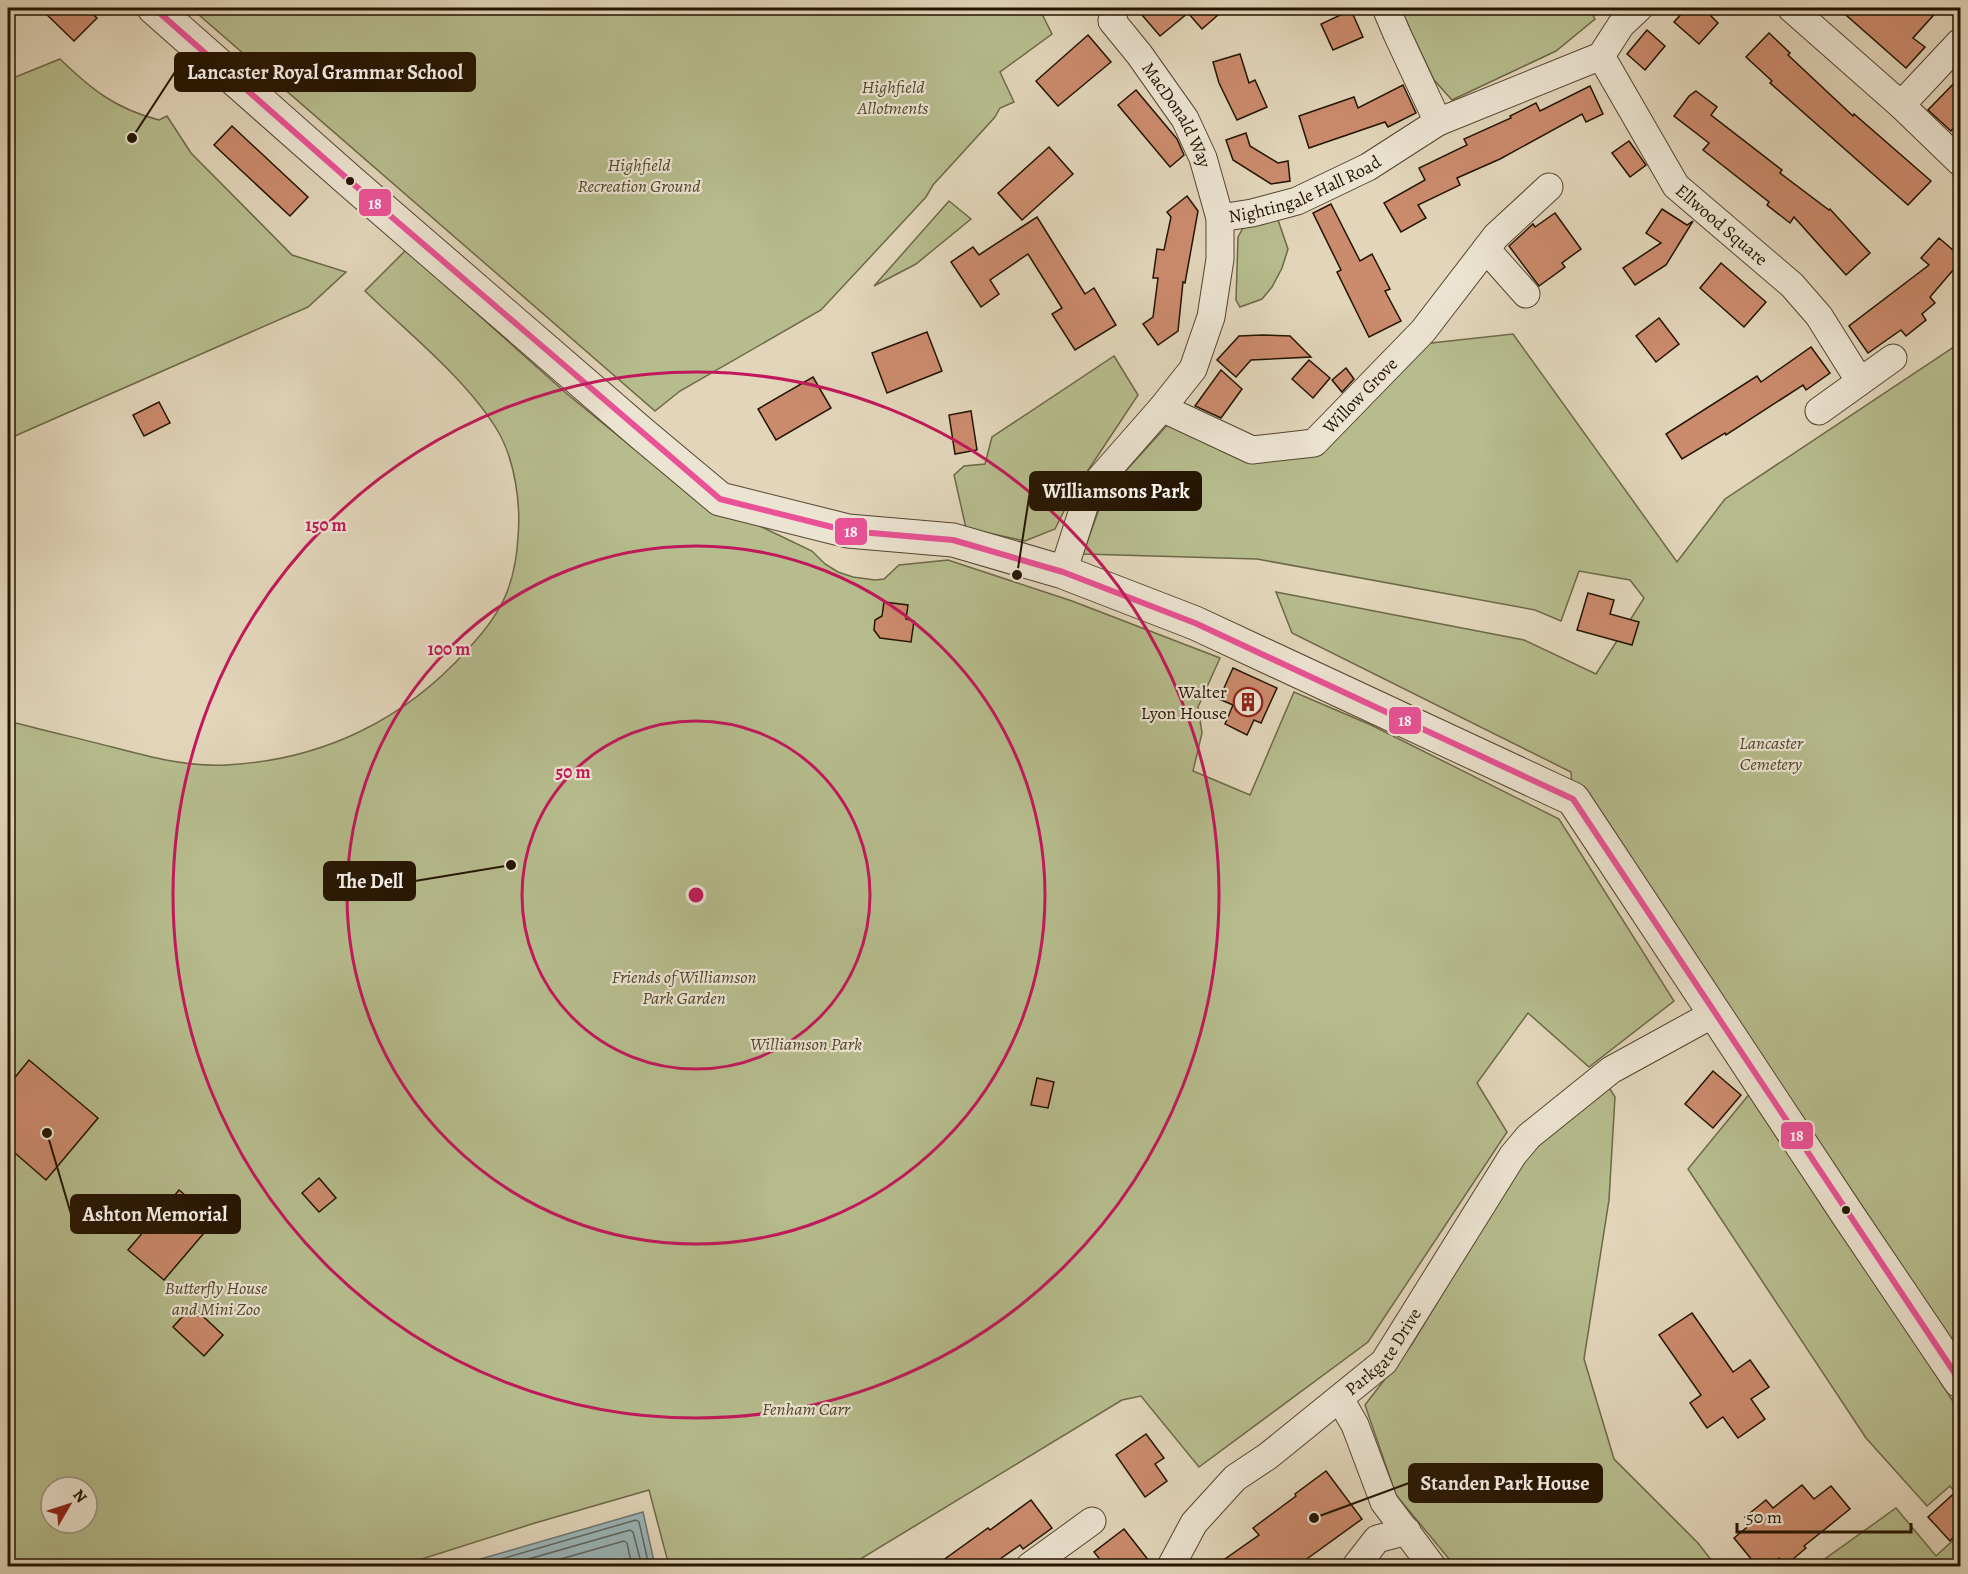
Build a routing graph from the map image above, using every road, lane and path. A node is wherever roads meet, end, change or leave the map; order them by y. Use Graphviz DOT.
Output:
graph roads {
  1 [pos="154,8"];
  2 [pos="1386,8"];
  3 [pos="1609,8"];
  4 [pos="1640,8"];
  5 [pos="1791,8"];
  6 [pos="1110,12"];
  7 [pos="1960,42"];
  8 [pos="1606,47"];
  9 [pos="1901,105"];
  10 [pos="1437,122"];
  11 [pos="1960,162"];
  12 [pos="1549,187"];
  13 [pos="1220,218"];
  14 [pos="1486,249"];
  15 [pos="1526,294"];
  16 [pos="1893,358"];
  17 [pos="1859,380"];
  18 [pos="1162,408"];
  19 [pos="1819,411"];
  20 [pos="1063,572"];
  21 [pos="1715,1013"];
  22 [pos="1960,1381"];
  23 [pos="1340,1399"];
  24 [pos="1092,1521"];
  25 [pos="1407,1532"];
  26 [pos="1030,1566"];
  27 [pos="1171,1566"];
  28 [pos="1356,1566"];
  29 [pos="1432,1566"];
  1 -- 20 [label="street"];
  2 -- 10 [label="street"];
  3 -- 8 [label="street"];
  4 -- 8 [label="street, Nightingale Hall Road"];
  5 -- 9 [label="street"];
  6 -- 13 [label="street, MacDonald Way"];
  7 -- 9 [label="street"];
  8 -- 10 [label="street, Nightingale Hall Road"];
  8 -- 17 [label="street, Ellwood Square"];
  9 -- 11 [label="street"];
  10 -- 13 [label="street, Nightingale Hall Road"];
  12 -- 14 [label="street, Willow Grove"];
  13 -- 18 [label="street, Nightingale Hall Road"];
  14 -- 15 [label="street"];
  14 -- 18 [label="street, Willow Grove"];
  16 -- 17 [label="street"];
  17 -- 19 [label="street"];
  18 -- 20 [label="street, Nightingale Hall Road"];
  20 -- 21 [label="street"];
  21 -- 22 [label="street"];
  21 -- 23 [label="street, Parkgate Drive"];
  23 -- 25 [label="street"];
  23 -- 27 [label="street, Parkgate Drive"];
  24 -- 26 [label="street"];
  25 -- 28 [label="street"];
  25 -- 29 [label="street"];
}
